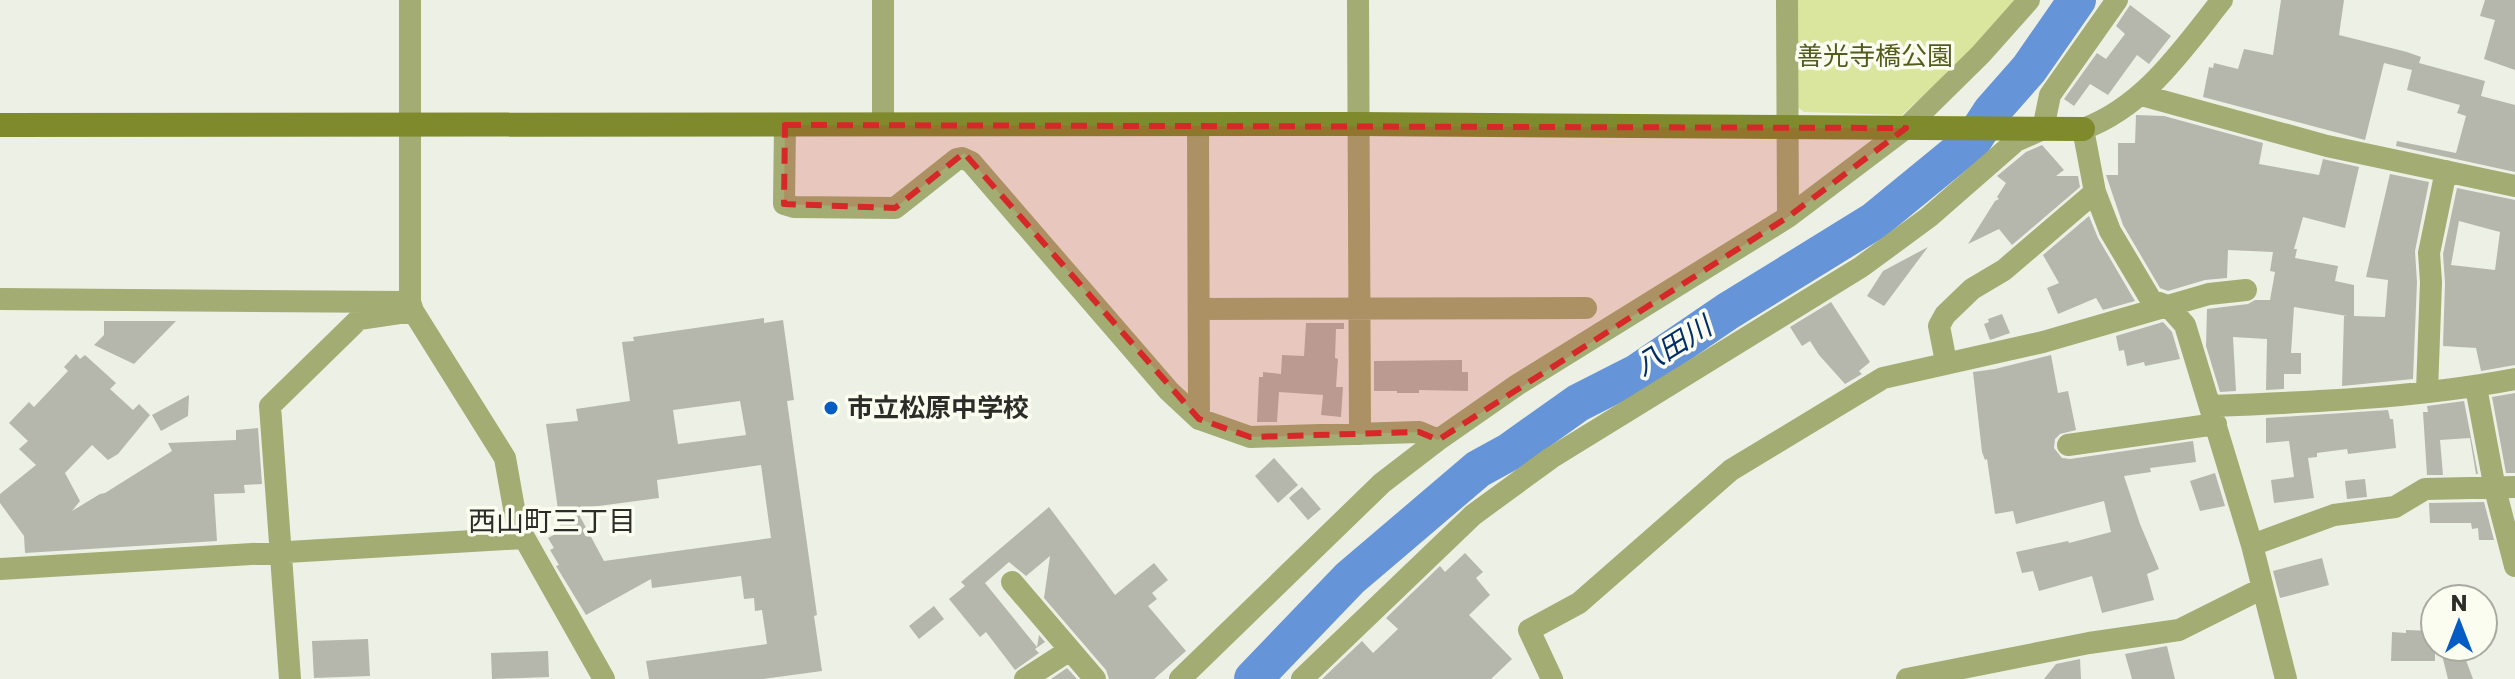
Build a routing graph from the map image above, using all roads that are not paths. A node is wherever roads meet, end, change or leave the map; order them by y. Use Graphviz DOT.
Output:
graph roads {
  1 [pos="410,0"];
  2 [pos="883,0"];
  3 [pos="1358,0"];
  4 [pos="1787,0"];
  5 [pos="2029,0"];
  6 [pos="2117,0"];
  7 [pos="2222,0"];
  8 [pos="2141,95"];
  9 [pos="883,124"];
  10 [pos="1198,124"];
  11 [pos="1358,124"];
  12 [pos="0,125"];
  13 [pos="785,125"];
  14 [pos="410,126"];
  15 [pos="1787,126"];
  16 [pos="1906,128"];
  17 [pos="2043,129"];
  18 [pos="2083,129"];
  19 [pos="2446,171"];
  20 [pos="2515,186"];
  21 [pos="2095,192"];
  22 [pos="1788,217"];
  23 [pos="2246,290"];
  24 [pos="0,299"];
  25 [pos="412,306"];
  26 [pos="2168,306"];
  27 [pos="1586,308"];
  28 [pos="1199,309"];
  29 [pos="1359,309"];
  30 [pos="1946,362"];
  31 [pos="2515,379"];
  32 [pos="2476,387"];
  33 [pos="2427,391"];
  34 [pos="2214,415"];
  35 [pos="1199,419"];
  36 [pos="1360,434"];
  37 [pos="1438,440"];
  38 [pos="2068,445"];
  39 [pos="2505,488"];
  40 [pos="523,538"];
  41 [pos="2252,545"];
  42 [pos="283,553"];
  43 [pos="2515,566"];
  44 [pos="0,569"];
  45 [pos="1012,582"];
  46 [pos="2263,588"];
  47 [pos="1070,650"];
  48 [pos="290,679"];
  49 [pos="604,679"];
  50 [pos="1025,679"];
  51 [pos="1095,679"];
  52 [pos="1180,679"];
  53 [pos="1302,679"];
  54 [pos="1552,679"];
  55 [pos="1907,679"];
  56 [pos="2286,679"];
  1 -- 14 [label="street"];
  2 -- 9 [label="street"];
  3 -- 11 [label="street"];
  4 -- 15 [label="street"];
  5 -- 16 [label="street"];
  6 -- 17 [label="street"];
  7 -- 8 [label="street"];
  8 -- 18 [label="street"];
  8 -- 19 [label="street"];
  9 -- 10 [label="street"];
  9 -- 13 [label="street"];
  10 -- 11 [label="street"];
  10 -- 28 [label="street"];
  11 -- 15 [label="street"];
  11 -- 29 [label="street"];
  12 -- 14 [label="street"];
  13 -- 14 [label="street"];
  13 -- 35 [label="street"];
  14 -- 25 [label="street"];
  15 -- 16 [label="street"];
  15 -- 22 [label="street"];
  16 -- 17 [label="street"];
  16 -- 22 [label="street"];
  17 -- 18 [label="street"];
  17 -- 53 [label="street"];
  18 -- 21 [label="street"];
  19 -- 20 [label="street"];
  19 -- 33 [label="street"];
  21 -- 26 [label="street"];
  21 -- 30 [label="street"];
  22 -- 37 [label="street"];
  23 -- 26 [label="street"];
  24 -- 25 [label="street"];
  25 -- 40 [label="street"];
  25 -- 42 [label="street"];
  26 -- 30 [label="street"];
  26 -- 34 [label="street"];
  27 -- 29 [label="street"];
  28 -- 29 [label="street"];
  28 -- 35 [label="street"];
  29 -- 36 [label="street"];
  30 -- 54 [label="street"];
  31 -- 32 [label="street"];
  32 -- 33 [label="street"];
  32 -- 39 [label="street"];
  33 -- 34 [label="street"];
  34 -- 38 [label="street"];
  34 -- 41 [label="street"];
  35 -- 36 [label="street"];
  36 -- 37 [label="street"];
  37 -- 52 [label="street"];
  39 -- 41 [label="street"];
  39 -- 43 [label="street"];
  40 -- 42 [label="street"];
  40 -- 49 [label="street"];
  41 -- 46 [label="street"];
  42 -- 44 [label="street"];
  42 -- 48 [label="street"];
  45 -- 47 [label="street"];
  46 -- 55 [label="street"];
  46 -- 56 [label="street"];
  47 -- 50 [label="street"];
  47 -- 51 [label="street"];
}
